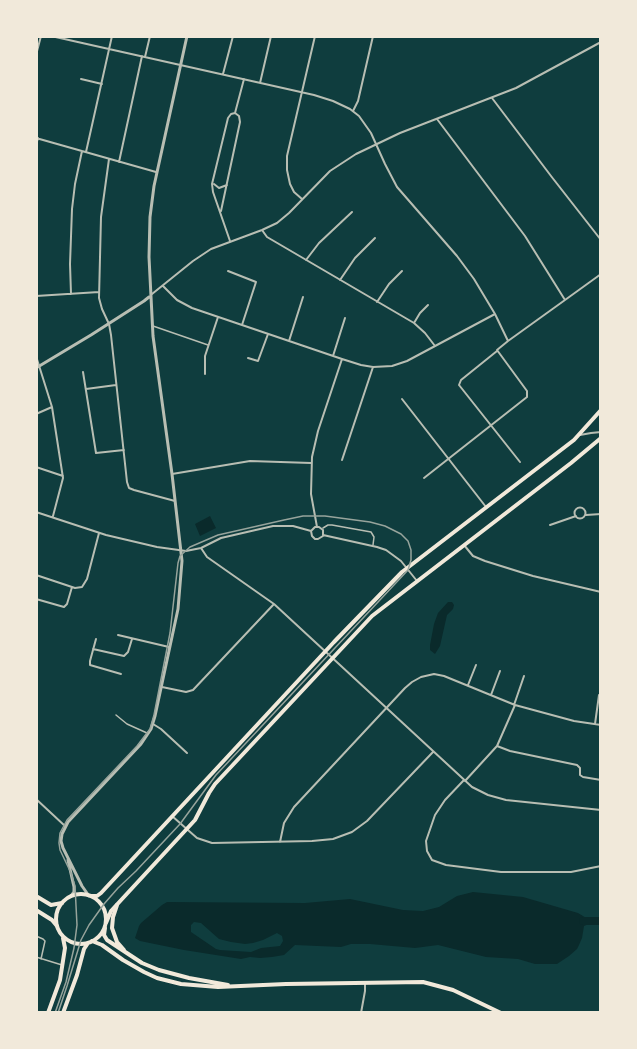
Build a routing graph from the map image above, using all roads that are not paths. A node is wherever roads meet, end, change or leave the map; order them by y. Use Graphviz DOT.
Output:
graph roads {
  1 [pos="41,36"];
  2 [pos="51,36"];
  3 [pos="112,36"];
  4 [pos="150,36"];
  5 [pos="187,36"];
  6 [pos="233,36"];
  7 [pos="271,36"];
  8 [pos="315,36"];
  9 [pos="373,36"];
  10 [pos="601,42"];
  11 [pos="109,49"];
  12 [pos="36,55"];
  13 [pos="144,56"];
  14 [pos="36,59"];
  15 [pos="36,64"];
  16 [pos="180,64"];
  17 [pos="223,74"];
  18 [pos="81,79"];
  19 [pos="244,79"];
  20 [pos="260,82"];
  21 [pos="102,84"];
  22 [pos="302,92"];
  23 [pos="492,98"];
  24 [pos="353,111"];
  25 [pos="235,113"];
  26 [pos="436,119"];
  27 [pos="37,138"];
  28 [pos="376,144"];
  29 [pos="36,145"];
  30 [pos="82,151"];
  31 [pos="86,152"];
  32 [pos="109,159"];
  33 [pos="119,162"];
  34 [pos="156,172"];
  35 [pos="213,181"];
  36 [pos="227,185"];
  37 [pos="302,200"];
  38 [pos="352,212"];
  39 [pos="221,213"];
  40 [pos="262,231"];
  41 [pos="375,238"];
  42 [pos="601,240"];
  43 [pos="230,241"];
  44 [pos="306,260"];
  45 [pos="228,271"];
  46 [pos="402,271"];
  47 [pos="601,274"];
  48 [pos="339,280"];
  49 [pos="163,286"];
  50 [pos="99,292"];
  51 [pos="71,294"];
  52 [pos="36,296"];
  53 [pos="150,296"];
  54 [pos="303,297"];
  55 [pos="565,300"];
  56 [pos="377,302"];
  57 [pos="428,305"];
  58 [pos="495,314"];
  59 [pos="218,317"];
  60 [pos="345,318"];
  61 [pos="414,323"];
  62 [pos="109,324"];
  63 [pos="242,325"];
  64 [pos="152,326"];
  65 [pos="268,334"];
  66 [pos="508,340"];
  67 [pos="289,341"];
  68 [pos="208,346"];
  69 [pos="435,346"];
  70 [pos="497,350"];
  71 [pos="36,356"];
  72 [pos="333,356"];
  73 [pos="248,358"];
  74 [pos="342,359"];
  75 [pos="38,367"];
  76 [pos="373,367"];
  77 [pos="83,372"];
  78 [pos="205,374"];
  79 [pos="117,385"];
  80 [pos="86,389"];
  81 [pos="402,399"];
  82 [pos="52,407"];
  83 [pos="601,410"];
  84 [pos="36,414"];
  85 [pos="601,418"];
  86 [pos="491,425"];
  87 [pos="601,432"];
  88 [pos="601,438"];
  89 [pos="574,440"];
  90 [pos="124,450"];
  91 [pos="448,459"];
  92 [pos="342,460"];
  93 [pos="520,462"];
  94 [pos="311,463"];
  95 [pos="36,467"];
  96 [pos="172,474"];
  97 [pos="63,476"];
  98 [pos="424,478"];
  99 [pos="176,501"];
  100 [pos="486,507"];
  101 [pos="36,512"];
  102 [pos="601,514"];
  103 [pos="585,515"];
  104 [pos="576,516"];
  105 [pos="52,518"];
  106 [pos="550,525"];
  107 [pos="317,527"];
  108 [pos="322,529"];
  109 [pos="311,531"];
  110 [pos="99,533"];
  111 [pos="323,535"];
  112 [pos="464,545"];
  113 [pos="372,546"];
  114 [pos="201,548"];
  115 [pos="181,550"];
  116 [pos="407,568"];
  117 [pos="36,575"];
  118 [pos="417,581"];
  119 [pos="72,587"];
  120 [pos="601,592"];
  121 [pos="36,599"];
  122 [pos="274,604"];
  123 [pos="118,635"];
  124 [pos="96,639"];
  125 [pos="132,639"];
  126 [pos="169,647"];
  127 [pos="93,650"];
  128 [pos="326,651"];
  129 [pos="332,657"];
  130 [pos="476,665"];
  131 [pos="500,671"];
  132 [pos="121,674"];
  133 [pos="524,676"];
  134 [pos="468,685"];
  135 [pos="161,687"];
  136 [pos="491,695"];
  137 [pos="599,695"];
  138 [pos="515,705"];
  139 [pos="386,708"];
  140 [pos="116,716"];
  141 [pos="153,724"];
  142 [pos="595,724"];
  143 [pos="601,725"];
  144 [pos="148,734"];
  145 [pos="497,746"];
  146 [pos="433,752"];
  147 [pos="187,753"];
  148 [pos="464,780"];
  149 [pos="601,780"];
  150 [pos="36,798"];
  151 [pos="601,810"];
  152 [pos="172,816"];
  153 [pos="65,826"];
  154 [pos="187,829"];
  155 [pos="280,842"];
  156 [pos="66,855"];
  157 [pos="601,866"];
  158 [pos="71,896"];
  159 [pos="90,896"];
  160 [pos="38,898"];
  161 [pos="120,901"];
  162 [pos="62,903"];
  163 [pos="36,910"];
  164 [pos="105,925"];
  165 [pos="57,926"];
  166 [pos="62,935"];
  167 [pos="36,936"];
  168 [pos="90,942"];
  169 [pos="129,955"];
  170 [pos="36,957"];
  171 [pos="41,959"];
  172 [pos="63,965"];
  173 [pos="365,982"];
  174 [pos="235,986"];
  175 [pos="48,1013"];
  176 [pos="63,1013"];
  177 [pos="361,1013"];
  178 [pos="501,1013"];
  1 -- 12 [label="street"];
  2 -- 11 [label="street"];
  3 -- 11 [label="street"];
  4 -- 13 [label="street"];
  5 -- 16 [label="street"];
  6 -- 17 [label="street"];
  7 -- 20 [label="street"];
  8 -- 22 [label="street"];
  9 -- 24 [label="street"];
  10 -- 23 [label="street"];
  11 -- 13 [label="street"];
  11 -- 21 [label="street"];
  13 -- 16 [label="street"];
  13 -- 33 [label="street"];
  14 -- 15 [label="street"];
  16 -- 17 [label="street"];
  16 -- 34 [label="street"];
  17 -- 19 [label="street"];
  18 -- 21 [label="street"];
  19 -- 20 [label="street"];
  19 -- 25 [label="street"];
  20 -- 22 [label="street"];
  21 -- 31 [label="street"];
  22 -- 24 [label="street"];
  22 -- 37 [label="street"];
  23 -- 26 [label="street"];
  23 -- 42 [label="street"];
  24 -- 28 [label="street"];
  25 -- 35 [label="street"];
  25 -- 36 [label="street"];
  26 -- 28 [label="street"];
  26 -- 55 [label="street"];
  27 -- 29 [label="street"];
  27 -- 30 [label="street"];
  28 -- 37 [label="street"];
  28 -- 58 [label="street"];
  30 -- 31 [label="street"];
  30 -- 51 [label="street"];
  31 -- 32 [label="street"];
  32 -- 33 [label="street"];
  32 -- 50 [label="street"];
  33 -- 34 [label="street"];
  34 -- 53 [label="street"];
  35 -- 36 [label="street"];
  35 -- 39 [label="street"];
  36 -- 39 [label="street"];
  37 -- 40 [label="street"];
  38 -- 44 [label="street"];
  39 -- 43 [label="street"];
  40 -- 43 [label="street"];
  40 -- 44 [label="street"];
  41 -- 48 [label="street"];
  43 -- 49 [label="street"];
  44 -- 48 [label="street"];
  45 -- 63 [label="street"];
  46 -- 56 [label="street"];
  47 -- 55 [label="street"];
  48 -- 56 [label="street"];
  49 -- 53 [label="street"];
  49 -- 59 [label="street"];
  50 -- 51 [label="street"];
  50 -- 62 [label="street"];
  51 -- 52 [label="street"];
  53 -- 62 [label="street"];
  53 -- 64 [label="street"];
  54 -- 67 [label="street"];
  55 -- 66 [label="street"];
  56 -- 61 [label="street"];
  57 -- 61 [label="street"];
  58 -- 66 [label="street"];
  58 -- 69 [label="street"];
  59 -- 63 [label="street"];
  59 -- 68 [label="street"];
  60 -- 72 [label="street"];
  61 -- 69 [label="street"];
  62 -- 75 [label="street"];
  62 -- 79 [label="street"];
  63 -- 65 [label="street"];
  64 -- 68 [label="lane"];
  64 -- 96 [label="street"];
  65 -- 67 [label="street"];
  65 -- 73 [label="street"];
  66 -- 70 [label="street"];
  67 -- 72 [label="street"];
  68 -- 78 [label="street"];
  69 -- 76 [label="street"];
  70 -- 86 [label="street"];
  70 -- 86 [label="street"];
  71 -- 75 [label="street"];
  72 -- 74 [label="street"];
  74 -- 76 [label="street"];
  74 -- 94 [label="street"];
  75 -- 82 [label="street"];
  76 -- 92 [label="street"];
  77 -- 80 [label="street"];
  79 -- 80 [label="street"];
  79 -- 90 [label="street"];
  80 -- 90 [label="street"];
  81 -- 91 [label="street"];
  82 -- 84 [label="street"];
  82 -- 97 [label="street"];
  83 -- 89 [label="main road"];
  85 -- 87 [label="street"];
  86 -- 91 [label="street"];
  86 -- 93 [label="street"];
  87 -- 89 [label="street"];
  88 -- 112 [label="main road"];
  89 -- 100 [label="main road"];
  90 -- 99 [label="street"];
  91 -- 98 [label="street"];
  91 -- 100 [label="street"];
  94 -- 96 [label="street"];
  94 -- 107 [label="street"];
  95 -- 97 [label="street"];
  96 -- 99 [label="street"];
  97 -- 105 [label="street"];
  99 -- 115 [label="street"];
  100 -- 116 [label="main road"];
  101 -- 105 [label="street"];
  102 -- 103 [label="street"];
  103 -- 104 [label="street"];
  103 -- 104 [label="street"];
  104 -- 106 [label="street"];
  105 -- 110 [label="street"];
  107 -- 108 [label="street"];
  107 -- 109 [label="street"];
  108 -- 111 [label="street"];
  108 -- 113 [label="lane"];
  109 -- 111 [label="street"];
  109 -- 114 [label="street"];
  110 -- 115 [label="street"];
  110 -- 119 [label="street"];
  111 -- 113 [label="street"];
  112 -- 118 [label="main road"];
  112 -- 120 [label="street"];
  113 -- 116 [label="street"];
  114 -- 115 [label="street"];
  114 -- 122 [label="street"];
  115 -- 126 [label="street"];
  116 -- 118 [label="street"];
  116 -- 128 [label="main road"];
  117 -- 119 [label="street"];
  118 -- 129 [label="main road"];
  119 -- 121 [label="street"];
  122 -- 128 [label="street"];
  122 -- 135 [label="street"];
  123 -- 125 [label="street"];
  124 -- 127 [label="street"];
  125 -- 126 [label="street"];
  125 -- 127 [label="street"];
  126 -- 135 [label="street"];
  127 -- 132 [label="street"];
  128 -- 129 [label="street"];
  128 -- 152 [label="main road"];
  129 -- 139 [label="street"];
  129 -- 154 [label="main road"];
  130 -- 134 [label="street"];
  131 -- 136 [label="street"];
  133 -- 138 [label="street"];
  134 -- 136 [label="street"];
  134 -- 139 [label="street"];
  135 -- 141 [label="street"];
  136 -- 138 [label="street"];
  137 -- 142 [label="street"];
  138 -- 142 [label="street"];
  138 -- 145 [label="street"];
  139 -- 146 [label="street"];
  139 -- 155 [label="street"];
  140 -- 144 [label="lane"];
  141 -- 144 [label="street"];
  141 -- 147 [label="street"];
  142 -- 143 [label="street"];
  144 -- 153 [label="street"];
  145 -- 148 [label="street"];
  145 -- 149 [label="street"];
  146 -- 148 [label="street"];
  146 -- 155 [label="street"];
  148 -- 151 [label="street"];
  148 -- 157 [label="street"];
  150 -- 153 [label="street"];
  152 -- 154 [label="street"];
  152 -- 159 [label="main road"];
  153 -- 156 [label="street"];
  154 -- 155 [label="street"];
  154 -- 161 [label="main road"];
  156 -- 158 [label="street"];
  156 -- 159 [label="street"];
  158 -- 159 [label="main road"];
  158 -- 162 [label="main road"];
  159 -- 164 [label="main road"];
  160 -- 162 [label="main road"];
  161 -- 164 [label="main road"];
  161 -- 169 [label="main road"];
  162 -- 165 [label="main road"];
  163 -- 165 [label="main road"];
  164 -- 168 [label="main road"];
  164 -- 169 [label="main road"];
  165 -- 166 [label="main road"];
  166 -- 168 [label="main road"];
  166 -- 172 [label="main road"];
  167 -- 171 [label="lane"];
  168 -- 174 [label="main road"];
  168 -- 176 [label="main road"];
  169 -- 174 [label="main road"];
  170 -- 171 [label="lane"];
  171 -- 172 [label="lane"];
  172 -- 175 [label="main road"];
  173 -- 174 [label="main road"];
  173 -- 177 [label="street"];
  173 -- 178 [label="main road"];
}
